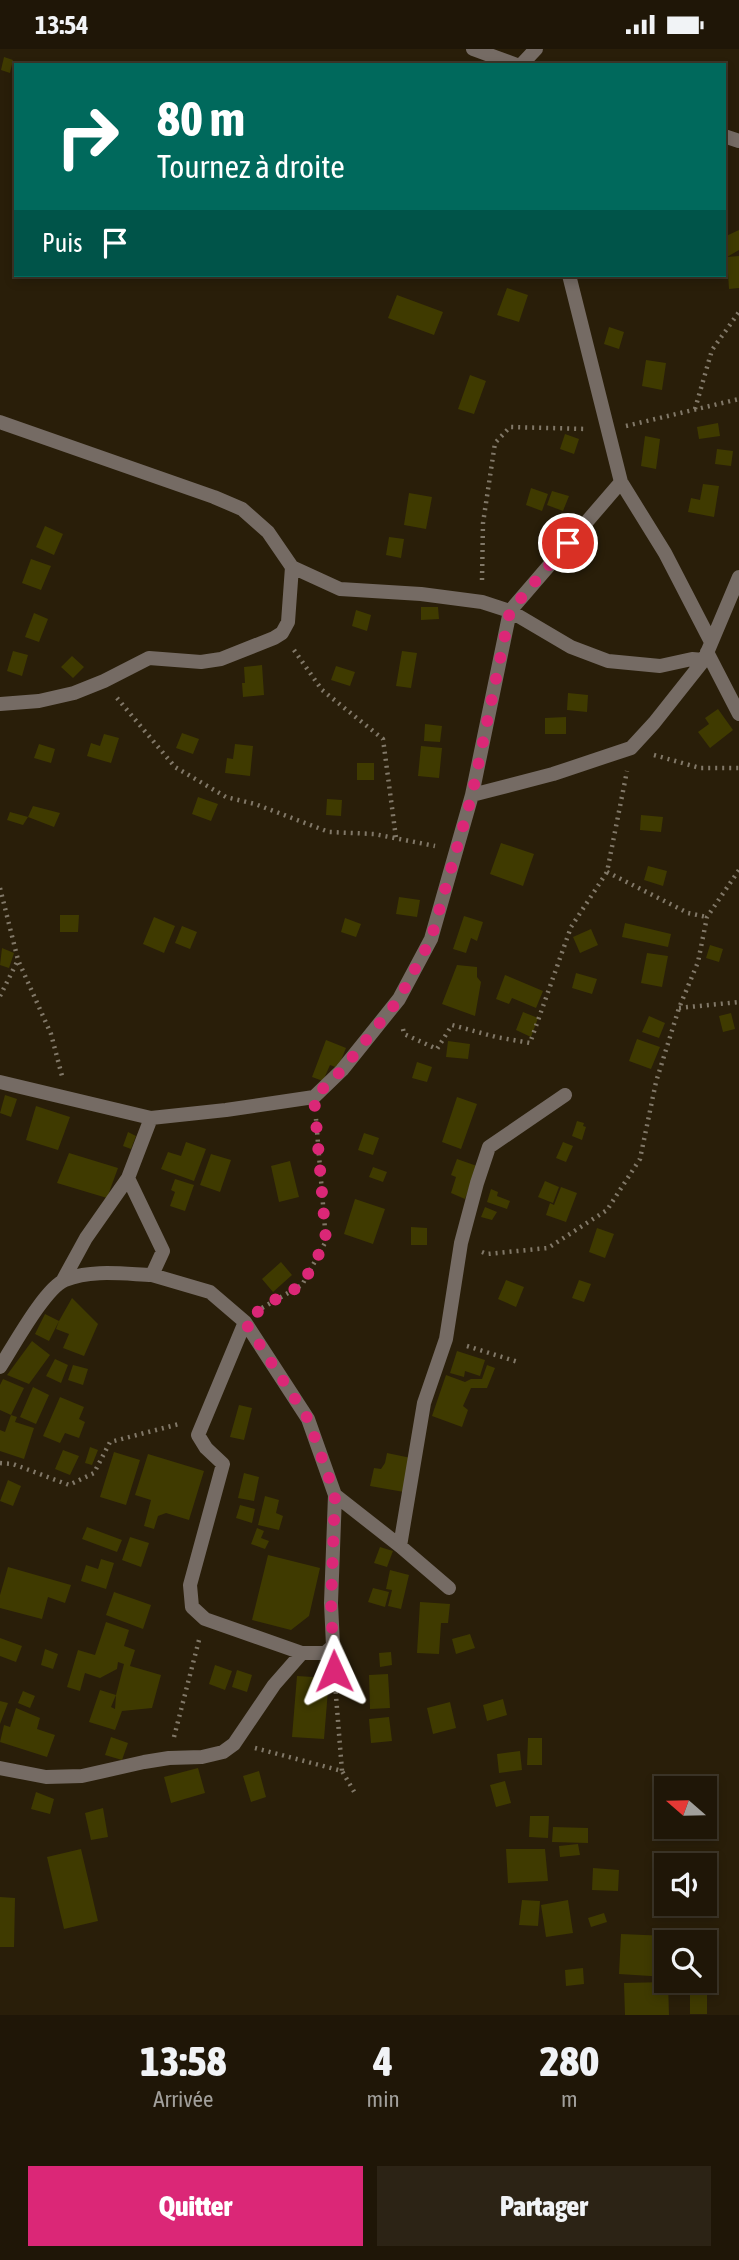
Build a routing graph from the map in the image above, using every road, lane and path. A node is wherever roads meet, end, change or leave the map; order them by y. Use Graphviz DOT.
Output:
graph roads {
  1 [pos="473,49"];
  2 [pos="536,49"];
  3 [pos="513,63"];
  4 [pos="521,63"];
  5 [pos="570,277"];
  6 [pos="739,312"];
  7 [pos="739,399"];
  8 [pos="694,410"];
  9 [pos="0,422"];
  10 [pos="608,430"];
  11 [pos="621,482"];
  12 [pos="292,567"];
  13 [pos="739,577"];
  14 [pos="482,602"];
  15 [pos="510,611"];
  16 [pos="282,632"];
  17 [pos="708,651"];
  18 [pos="104,681"];
  19 [pos="1,699"];
  20 [pos="739,714"];
  21 [pos="631,748"];
  22 [pos="739,768"];
  23 [pos="472,795"];
  24 [pos="396,838"];
  25 [pos="457,850"];
  26 [pos="739,870"];
  27 [pos="607,872"];
  28 [pos="0,888"];
  29 [pos="707,917"];
  30 [pos="18,960"];
  31 [pos="0,996"];
  32 [pos="399,999"];
  33 [pos="739,1002"];
  34 [pos="679,1008"];
  35 [pos="0,1082"];
  36 [pos="565,1095"];
  37 [pos="314,1097"];
  38 [pos="68,1098"];
  39 [pos="150,1118"];
  40 [pos="128,1178"];
  41 [pos="461,1244"];
  42 [pos="152,1275"];
  43 [pos="63,1280"];
  44 [pos="245,1322"];
  45 [pos="446,1339"];
  46 [pos="518,1362"];
  47 [pos="0,1367"];
  48 [pos="204,1417"];
  49 [pos="0,1463"];
  50 [pos="335,1495"];
  51 [pos="400,1546"];
  52 [pos="449,1588"];
  53 [pos="205,1619"];
  54 [pos="332,1646"];
  55 [pos="302,1653"];
  56 [pos="234,1744"];
  57 [pos="169,1758"];
  58 [pos="0,1768"];
  59 [pos="342,1771"];
  60 [pos="356,1795"];
  1 -- 3 [label="street"];
  2 -- 4 [label="street"];
  5 -- 10 [label="street"];
  6 -- 8 [label="path"];
  7 -- 8 [label="path"];
  8 -- 10 [label="path"];
  9 -- 12 [label="street"];
  10 -- 11 [label="street"];
  10 -- 14 [label="path"];
  11 -- 15 [label="street"];
  11 -- 17 [label="street"];
  12 -- 14 [label="street"];
  12 -- 16 [label="street"];
  13 -- 17 [label="street"];
  14 -- 15 [label="street"];
  15 -- 17 [label="street"];
  15 -- 23 [label="street"];
  16 -- 18 [label="street"];
  16 -- 24 [label="path"];
  17 -- 20 [label="street"];
  17 -- 21 [label="street"];
  18 -- 19 [label="street"];
  18 -- 24 [label="path"];
  21 -- 22 [label="path"];
  21 -- 23 [label="street"];
  21 -- 27 [label="path"];
  23 -- 25 [label="street"];
  24 -- 25 [label="path"];
  25 -- 32 [label="street"];
  26 -- 29 [label="path"];
  27 -- 29 [label="path"];
  27 -- 32 [label="path"];
  28 -- 30 [label="path"];
  29 -- 34 [label="path"];
  30 -- 31 [label="path"];
  30 -- 38 [label="path"];
  32 -- 37 [label="street"];
  33 -- 34 [label="path"];
  34 -- 41 [label="path"];
  35 -- 38 [label="street"];
  36 -- 41 [label="street"];
  37 -- 39 [label="street"];
  37 -- 44 [label="path"];
  38 -- 39 [label="street"];
  39 -- 40 [label="street"];
  40 -- 42 [label="street"];
  40 -- 43 [label="street"];
  41 -- 45 [label="street"];
  42 -- 43 [label="street"];
  42 -- 44 [label="street"];
  43 -- 47 [label="street"];
  44 -- 48 [label="street"];
  44 -- 50 [label="street"];
  45 -- 46 [label="path"];
  45 -- 51 [label="street"];
  48 -- 49 [label="path"];
  48 -- 53 [label="street"];
  50 -- 51 [label="street"];
  50 -- 54 [label="street"];
  51 -- 52 [label="street"];
  53 -- 55 [label="street"];
  53 -- 57 [label="path"];
  54 -- 55 [label="street"];
  54 -- 59 [label="path"];
  55 -- 56 [label="street"];
  56 -- 57 [label="street"];
  56 -- 59 [label="path"];
  57 -- 58 [label="street"];
  59 -- 60 [label="path"];
}
